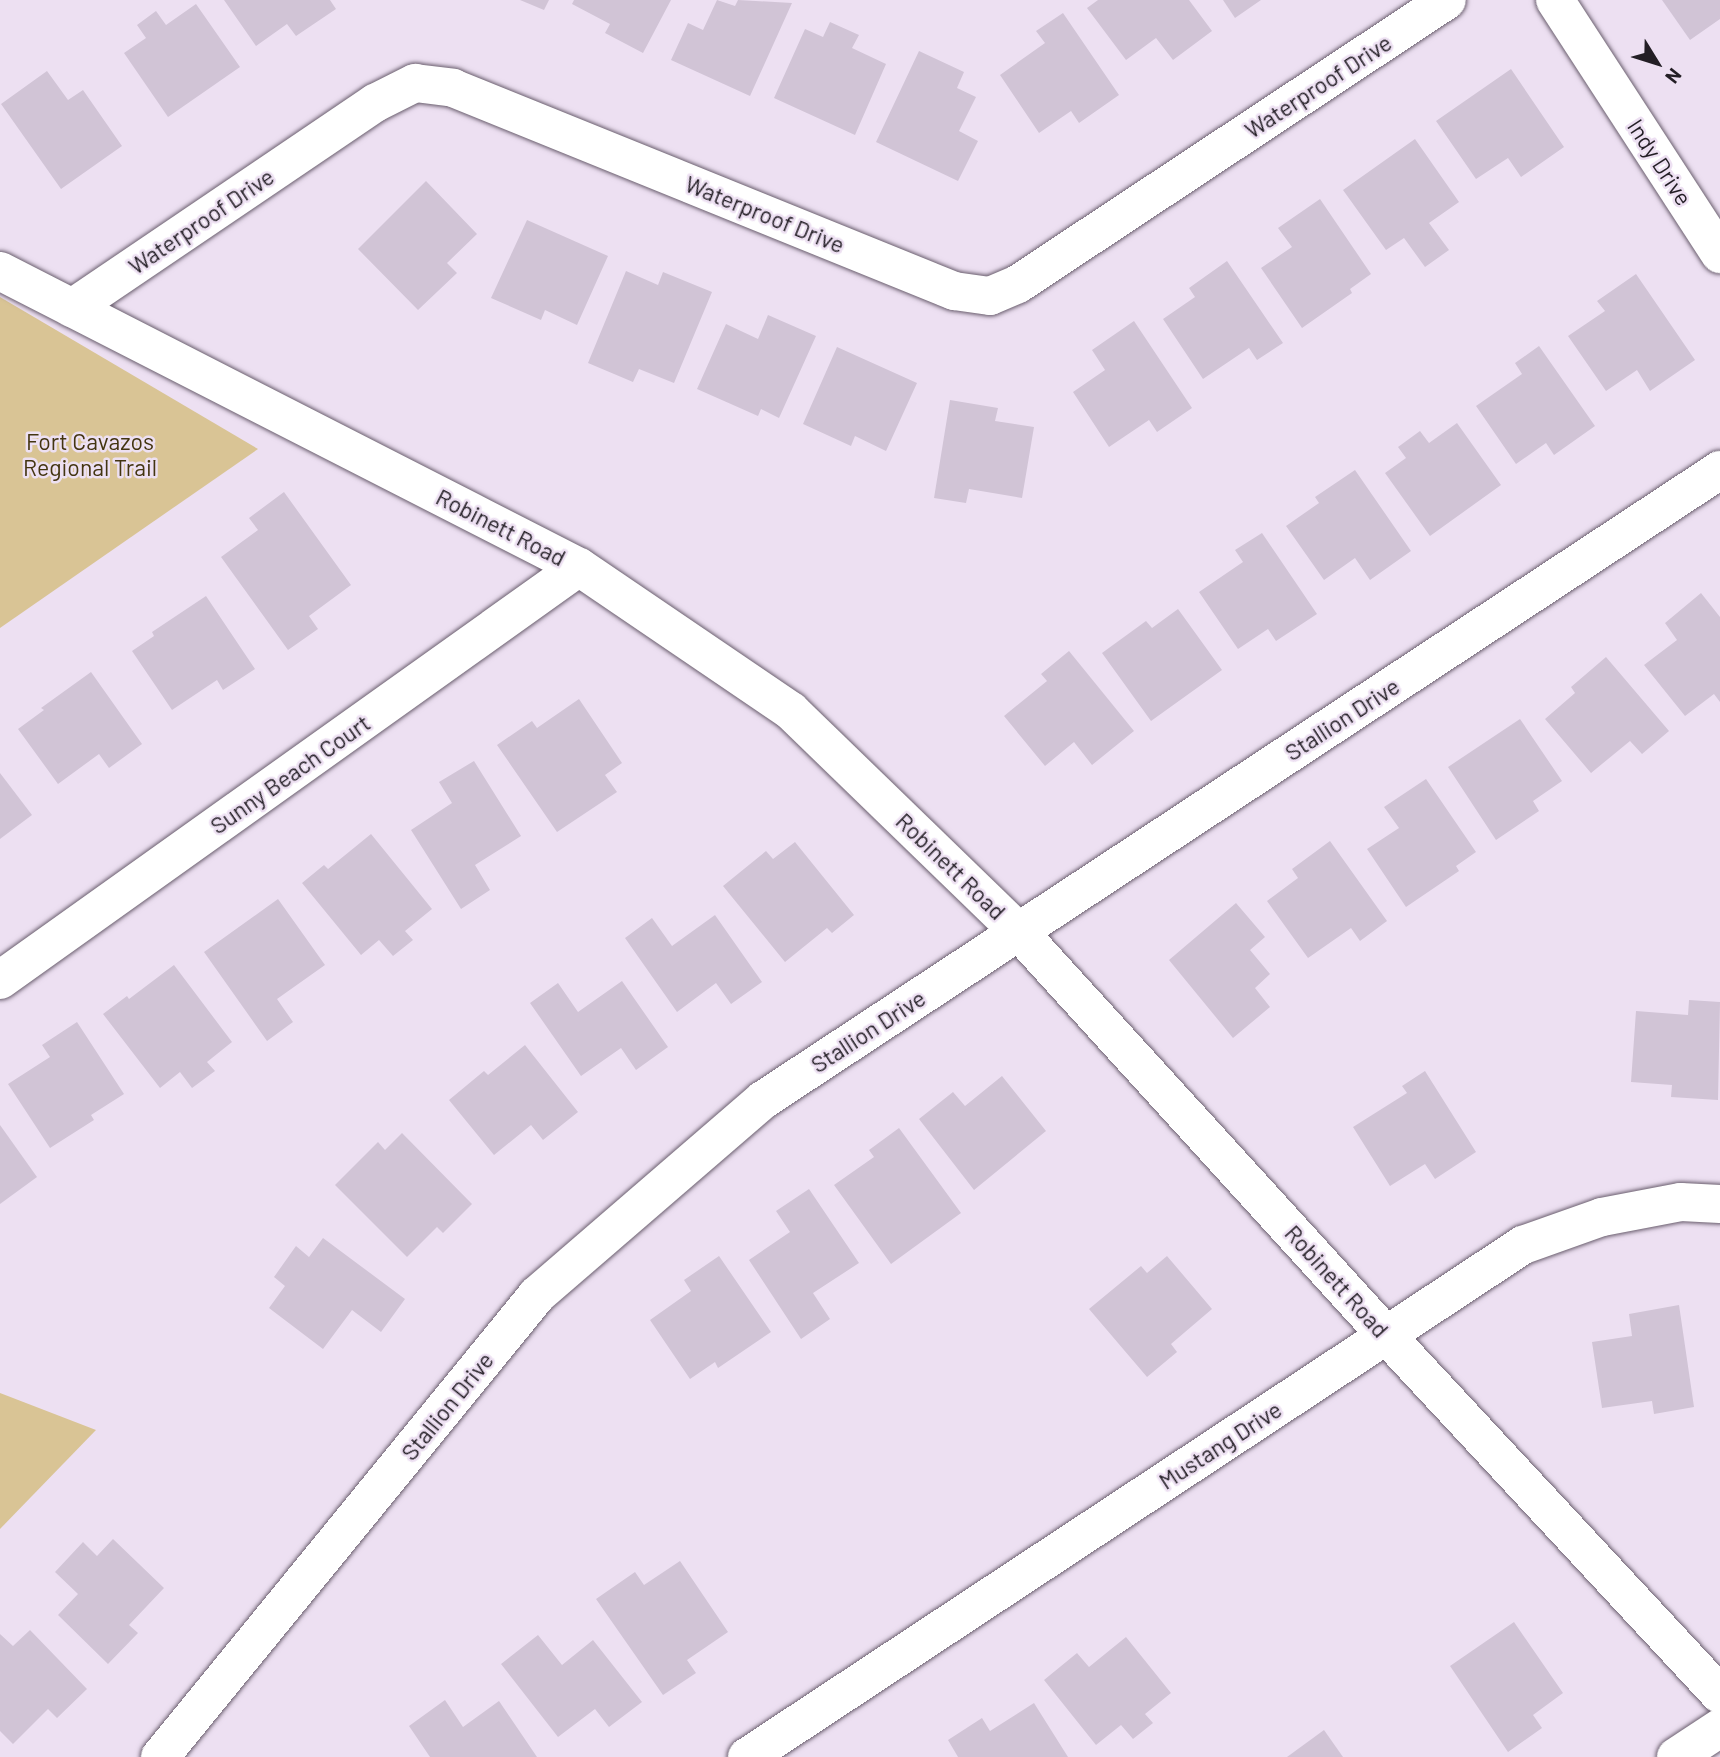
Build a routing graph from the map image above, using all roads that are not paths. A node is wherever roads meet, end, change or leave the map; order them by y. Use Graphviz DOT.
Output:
graph roads {
  1 [pos="1447,0"];
  2 [pos="1555,0"];
  3 [pos="1720,254"];
  4 [pos="0,271"];
  5 [pos="72,308"];
  6 [pos="1720,470"];
  7 [pos="579,568"];
  8 [pos="1019,932"];
  9 [pos="0,980"];
  10 [pos="1720,1204"];
  11 [pos="1386,1335"];
  12 [pos="1720,1694"];
  13 [pos="1720,1728"];
  14 [pos="160,1757"];
  15 [pos="747,1757"];
  16 [pos="1676,1757"];
  1 -- 5 [label="street, Waterproof Drive"];
  2 -- 3 [label="street, Indy Drive"];
  4 -- 5 [label="street, Robinett Road"];
  5 -- 7 [label="street, Robinett Road"];
  6 -- 8 [label="street, Stallion Drive"];
  7 -- 8 [label="street, Robinett Road"];
  7 -- 9 [label="street, Sunny Beach Court"];
  8 -- 11 [label="street, Robinett Road"];
  8 -- 14 [label="street, Stallion Drive"];
  10 -- 11 [label="street, Mustang Drive"];
  11 -- 12 [label="street, Robinett Road"];
  11 -- 15 [label="street, Mustang Drive"];
  13 -- 16 [label="street"];
}
